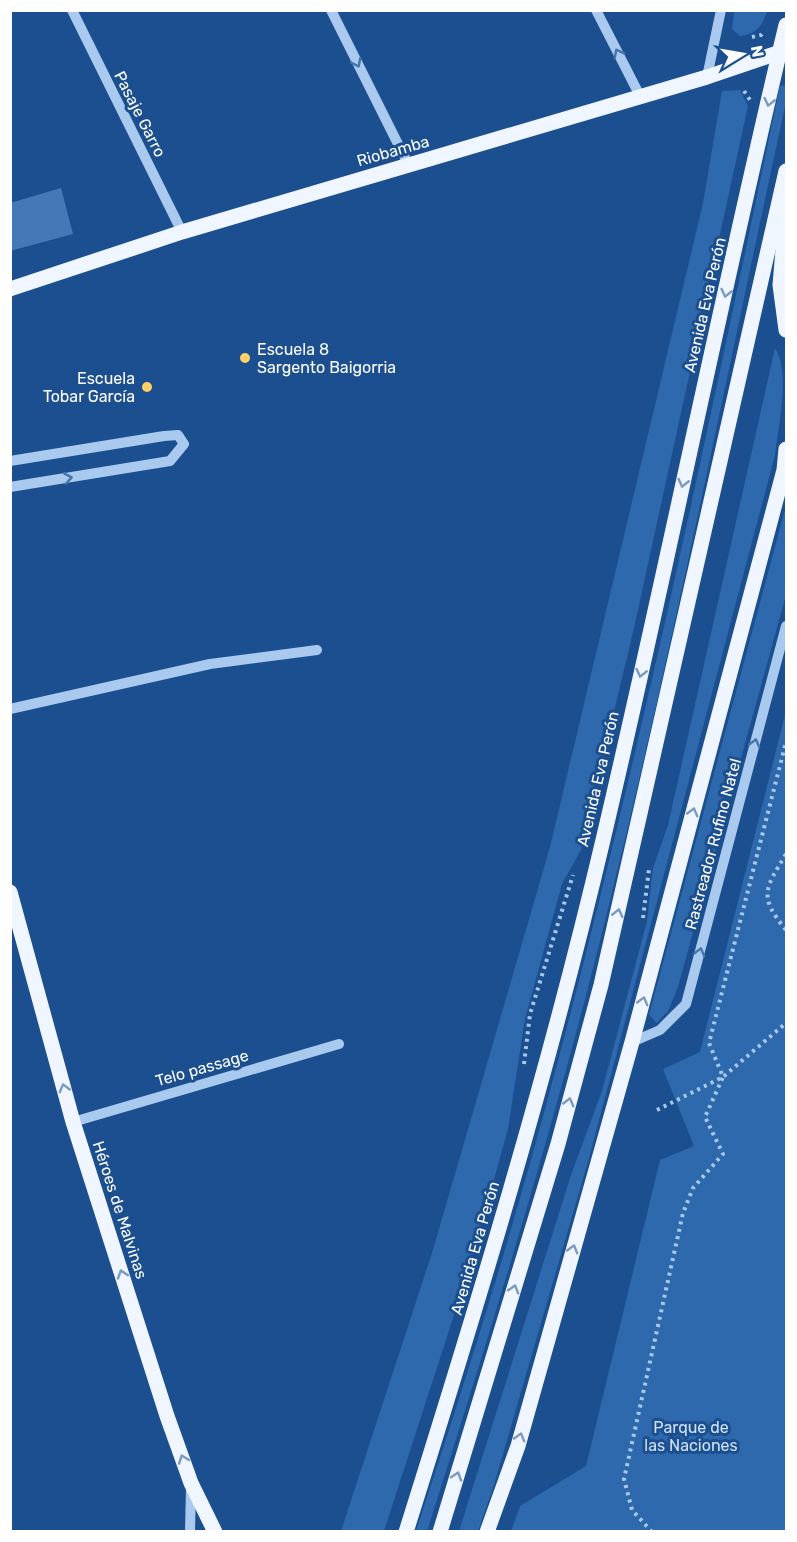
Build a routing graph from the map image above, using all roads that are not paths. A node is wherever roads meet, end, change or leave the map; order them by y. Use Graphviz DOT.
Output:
graph roads {
  1 [pos="72,10"];
  2 [pos="331,10"];
  3 [pos="596,10"];
  4 [pos="721,10"];
  5 [pos="786,25"];
  6 [pos="783,51"];
  7 [pos="707,77"];
  8 [pos="640,96"];
  9 [pos="409,166"];
  10 [pos="786,171"];
  11 [pos="786,215"];
  12 [pos="182,232"];
  13 [pos="10,289"];
  14 [pos="786,330"];
  15 [pos="786,449"];
  16 [pos="10,461"];
  17 [pos="785,470"];
  18 [pos="10,487"];
  19 [pos="786,626"];
  20 [pos="316,650"];
  21 [pos="10,709"];
  22 [pos="10,892"];
  23 [pos="632,1042"];
  24 [pos="339,1044"];
  25 [pos="73,1122"];
  26 [pos="191,1483"];
  27 [pos="190,1532"];
  28 [pos="215,1532"];
  29 [pos="406,1532"];
  30 [pos="440,1532"];
  31 [pos="487,1532"];
  1 -- 12 [label="street, Pasaje Garro"];
  2 -- 9 [label="street, one-way"];
  8 -- 3 [label="street, one-way"];
  4 -- 7 [label="street"];
  5 -- 6 [label="main road, Avenida Eva Perón"];
  6 -- 7 [label="main road, Riobamba"];
  6 -- 29 [label="main road, Avenida Eva Perón, one-way"];
  7 -- 8 [label="main road, Riobamba"];
  8 -- 9 [label="main road, Riobamba"];
  9 -- 12 [label="main road, Riobamba"];
  30 -- 10 [label="main road, one-way"];
  11 -- 14 [label="main road"];
  12 -- 13 [label="main road, Riobamba"];
  15 -- 17 [label="main road"];
  18 -- 16 [label="street, one-way"];
  23 -- 17 [label="main road, one-way"];
  23 -- 19 [label="street, Rastreador Rufino Natel, one-way"];
  20 -- 21 [label="street"];
  25 -- 22 [label="main road, Héroes de Malvinas, one-way"];
  31 -- 23 [label="main road, one-way"];
  24 -- 25 [label="street, Telo passage"];
  26 -- 25 [label="main road, Héroes de Malvinas, one-way"];
  26 -- 27 [label="street"];
  26 -- 28 [label="main road, Héroes de Malvinas"];
}
